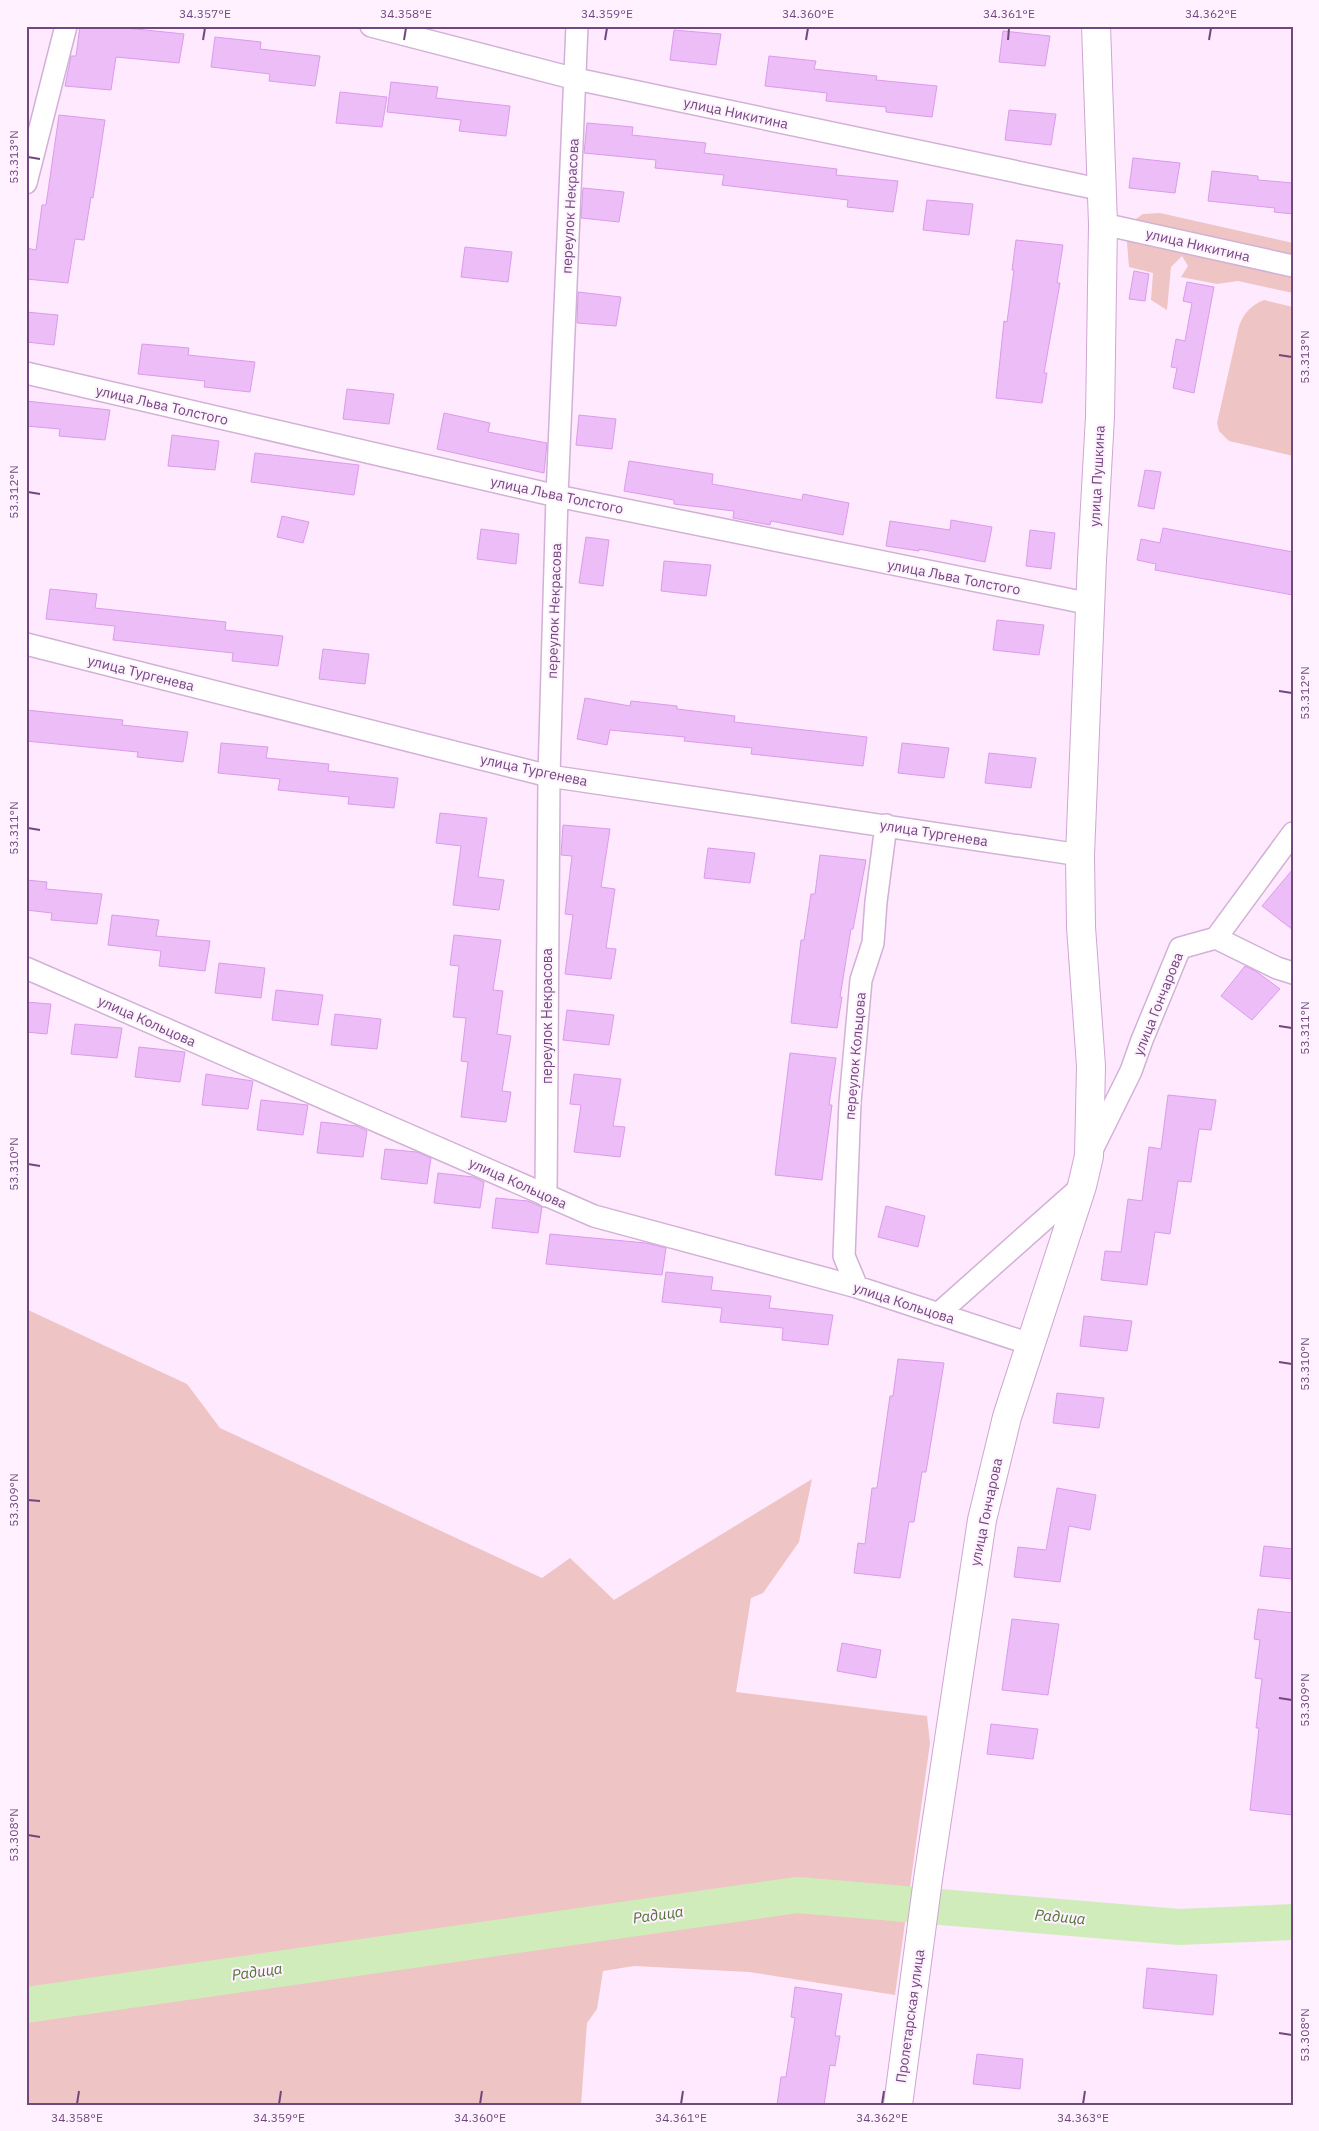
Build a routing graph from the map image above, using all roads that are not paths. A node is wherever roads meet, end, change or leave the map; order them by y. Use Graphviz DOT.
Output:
graph roads {
  1 [pos="66,26"];
  2 [pos="371,26"];
  3 [pos="577,26"];
  4 [pos="1096,26"];
  5 [pos="576,79"];
  6 [pos="26,183"];
  7 [pos="1103,190"];
  8 [pos="1103,224"];
  9 [pos="1293,266"];
  10 [pos="26,373"];
  11 [pos="557,496"];
  12 [pos="1091,604"];
  13 [pos="26,644"];
  14 [pos="549,776"];
  15 [pos="886,825"];
  16 [pos="1293,833"];
  17 [pos="1080,855"];
  18 [pos="1081,926"];
  19 [pos="1216,938"];
  20 [pos="26,968"];
  21 [pos="1293,973"];
  22 [pos="1089,1156"];
  23 [pos="1082,1186"];
  24 [pos="546,1196"];
  25 [pos="857,1287"];
  26 [pos="938,1314"];
  27 [pos="1030,1344"];
  28 [pos="922,1927"];
  29 [pos="898,2105"];
  1 -- 6 [label="street"];
  2 -- 5 [label="street, улица Никитина"];
  3 -- 5 [label="street, переулок Некрасова"];
  4 -- 7 [label="street, улица Пушкина"];
  5 -- 7 [label="street, улица Никитина"];
  5 -- 11 [label="street, переулок Некрасова"];
  7 -- 8 [label="street, улица Пушкина"];
  8 -- 9 [label="street, улица Никитина"];
  8 -- 12 [label="street, улица Пушкина"];
  10 -- 11 [label="street, улица Льва Толстого"];
  11 -- 12 [label="street, улица Льва Толстого"];
  11 -- 14 [label="street, переулок Некрасова"];
  12 -- 17 [label="street, улица Пушкина"];
  13 -- 14 [label="street, улица Тургенева"];
  14 -- 15 [label="street, улица Тургенева"];
  14 -- 24 [label="street, переулок Некрасова"];
  15 -- 17 [label="street, улица Тургенева"];
  15 -- 25 [label="street, переулок Кольцова"];
  16 -- 19 [label="street"];
  17 -- 18 [label="street, улица Пушкина"];
  18 -- 22 [label="street, улица Гончарова"];
  19 -- 21 [label="street"];
  19 -- 22 [label="street, улица Гончарова"];
  20 -- 24 [label="street, улица Кольцова"];
  22 -- 23 [label="street, улица Гончарова"];
  23 -- 26 [label="street"];
  23 -- 27 [label="street, улица Гончарова"];
  24 -- 25 [label="street, улица Кольцова"];
  25 -- 26 [label="street, улица Кольцова"];
  26 -- 27 [label="street, улица Кольцова"];
  27 -- 28 [label="street, улица Гончарова"];
  28 -- 29 [label="street, Пролетарская улица"];
}
